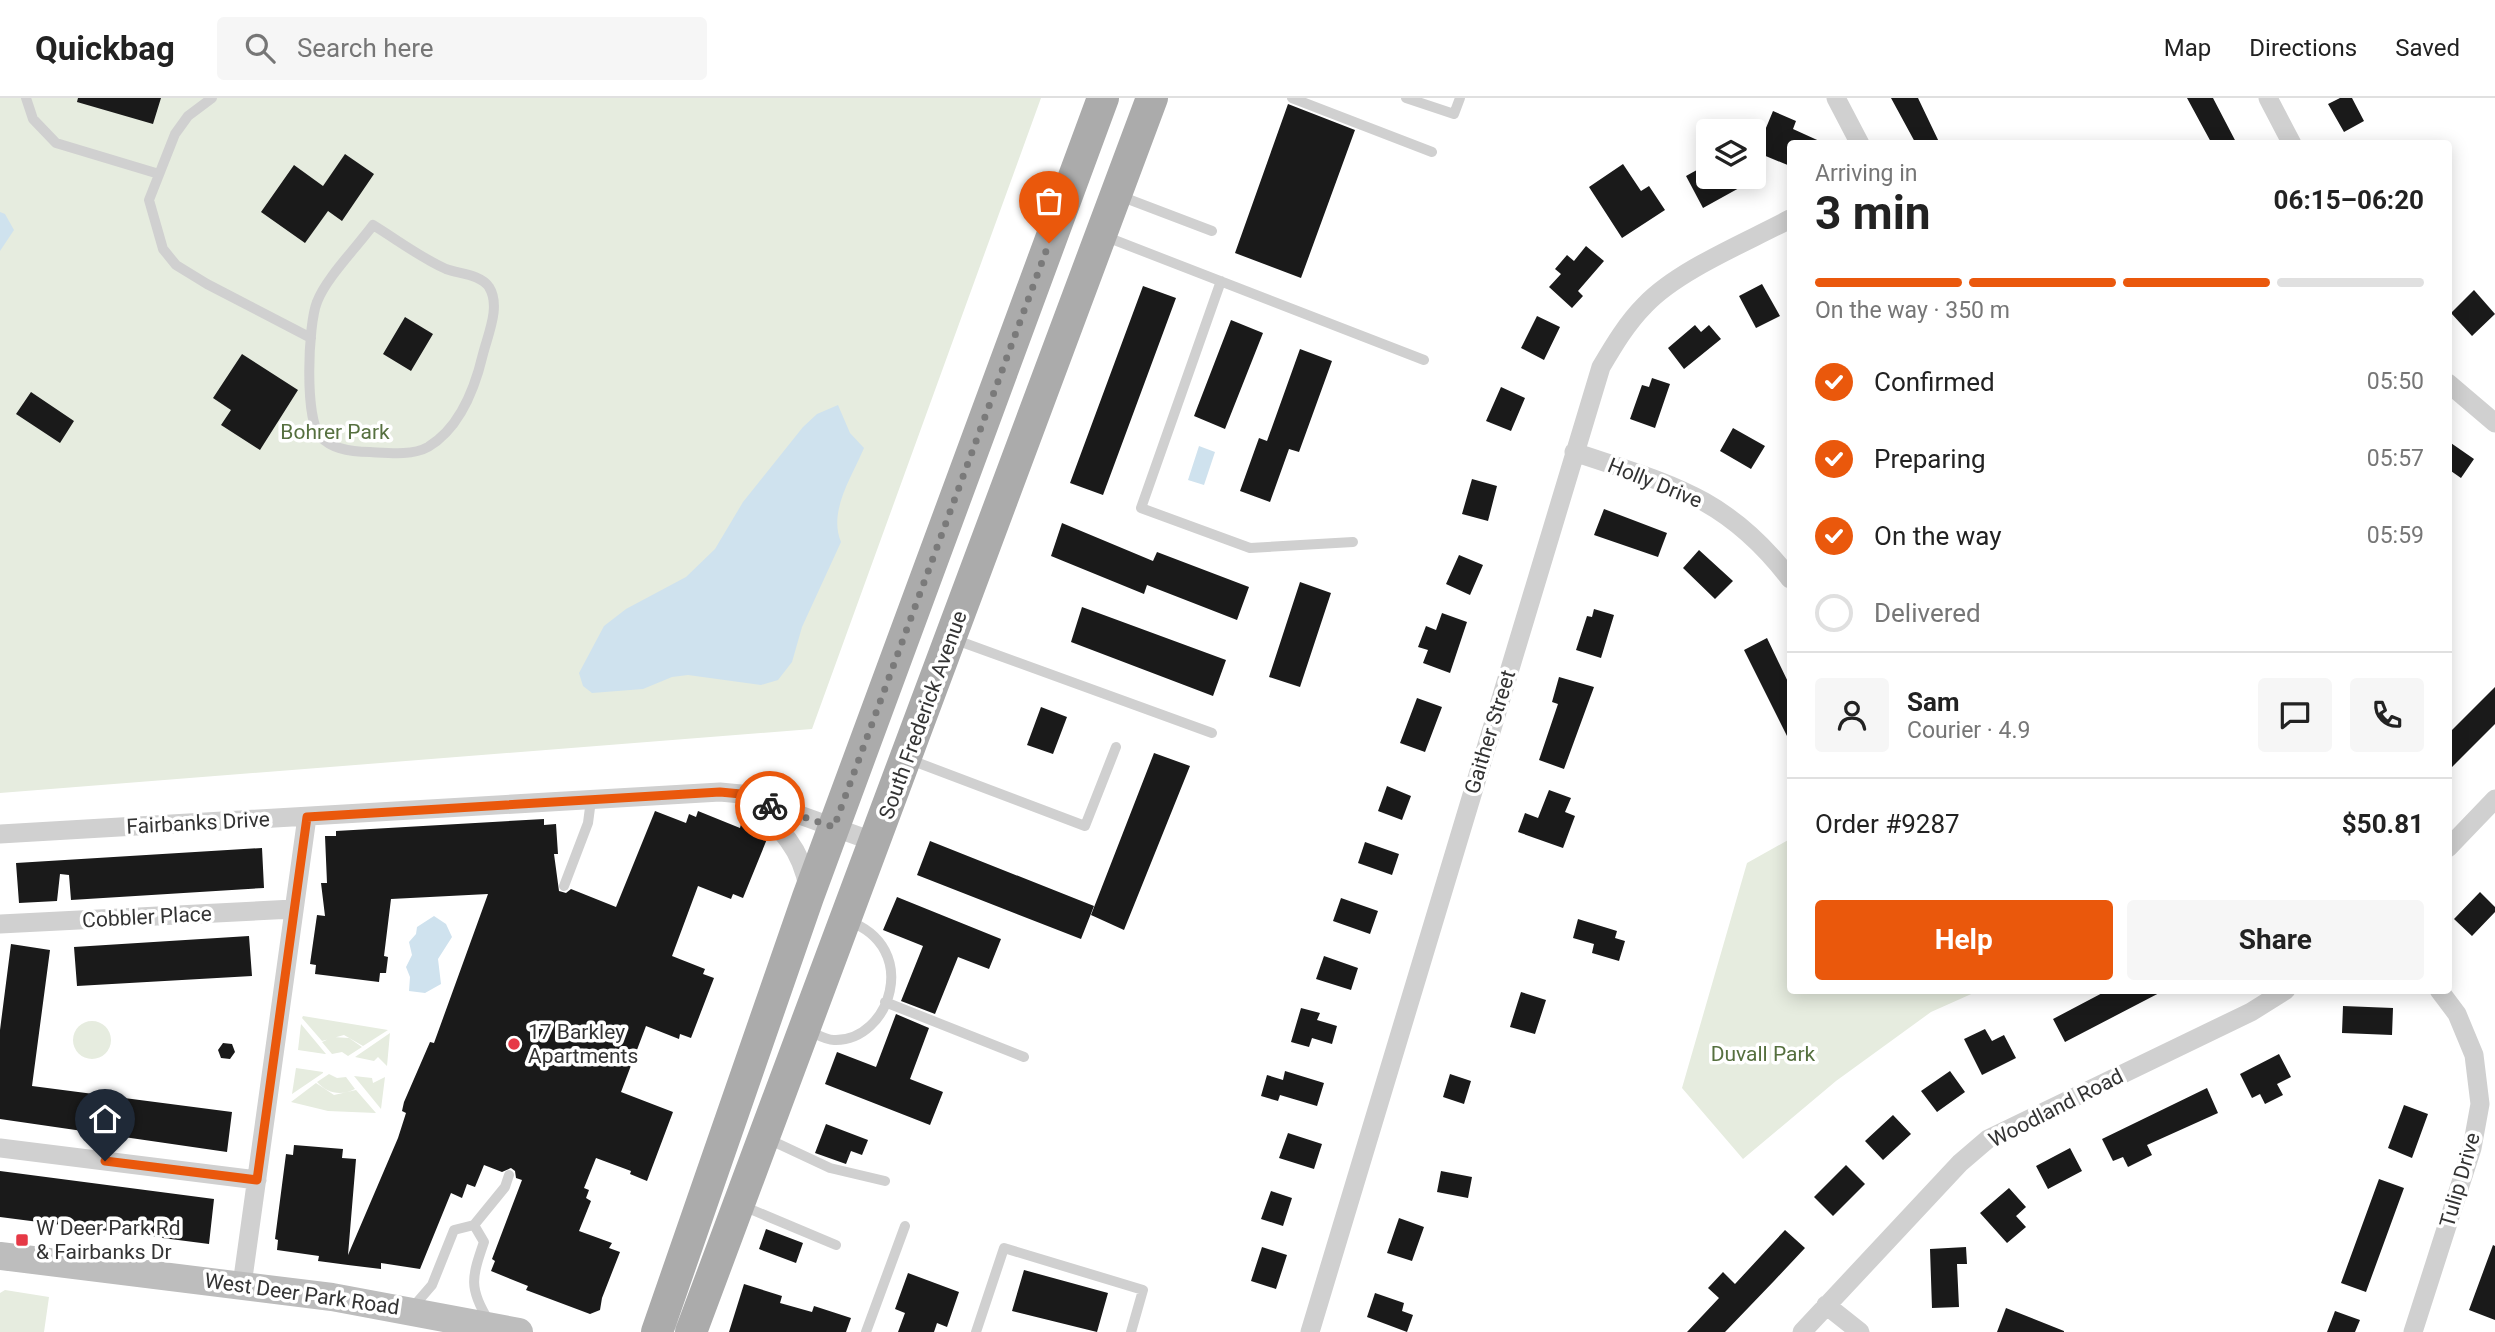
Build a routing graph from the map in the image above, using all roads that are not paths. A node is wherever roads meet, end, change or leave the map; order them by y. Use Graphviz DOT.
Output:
graph roads {
  1 [pos="26,98"];
  2 [pos="212,98"];
  3 [pos="1103,98"];
  4 [pos="1152,98"];
  5 [pos="1292,98"];
  6 [pos="1406,98"];
  7 [pos="1460,98"];
  8 [pos="1836,98"];
  9 [pos="2267,98"];
  10 [pos="1858,140"];
  11 [pos="2290,140"];
  12 [pos="1432,152"];
  13 [pos="159,174"];
  14 [pos="1116,195"];
  15 [pos="1787,221"];
  16 [pos="1212,231"];
  17 [pos="1101,235"];
  18 [pos="1221,281"];
  19 [pos="311,338"];
  20 [pos="1424,360"];
  21 [pos="2452,386"];
  22 [pos="2495,423"];
  23 [pos="1574,452"];
  24 [pos="1353,542"];
  25 [pos="1787,575"];
  26 [pos="952,638"];
  27 [pos="1212,733"];
  28 [pos="1116,747"];
  29 [pos="908,759"];
  30 [pos="731,792"];
  31 [pos="2495,799"];
  32 [pos="591,800"];
  33 [pos="307,817"];
  34 [pos="834,827"];
  35 [pos="0,834"];
  36 [pos="875,842"];
  37 [pos="2452,844"];
  38 [pos="564,887"];
  39 [pos="808,897"];
  40 [pos="293,909"];
  41 [pos="846,921"];
  42 [pos="0,924"];
  43 [pos="2280,994"];
  44 [pos="2442,994"];
  45 [pos="886,1002"];
  46 [pos="805,1030"];
  47 [pos="1024,1057"];
  48 [pos="764,1138"];
  49 [pos="0,1148"];
  50 [pos="509,1175"];
  51 [pos="257,1180"];
  52 [pos="885,1181"];
  53 [pos="739,1204"];
  54 [pos="474,1226"];
  55 [pos="905,1226"];
  56 [pos="836,1245"];
  57 [pos="0,1256"];
  58 [pos="242,1285"];
  59 [pos="1826,1305"];
  60 [pos="410,1310"];
  61 [pos="446,1325"];
  62 [pos="505,1329"];
  63 [pos="976,1331"];
  64 [pos="657,1332"];
  65 [pos="691,1332"];
  66 [pos="866,1332"];
  67 [pos="1131,1332"];
  68 [pos="1310,1332"];
  69 [pos="1802,1332"];
  70 [pos="1860,1332"];
  71 [pos="2413,1332"];
  1 -- 13 [label="lane"];
  2 -- 13 [label="lane"];
  3 -- 34 [label="main road, South Frederick Avenue"];
  4 -- 14 [label="main road, South Frederick Avenue"];
  5 -- 12 [label="lane"];
  6 -- 7 [label="lane"];
  8 -- 10 [label="street"];
  9 -- 11 [label="street"];
  13 -- 19 [label="lane"];
  14 -- 16 [label="lane"];
  14 -- 17 [label="main road, South Frederick Avenue"];
  15 -- 23 [label="street, Gaither Street"];
  17 -- 18 [label="lane"];
  17 -- 26 [label="main road, South Frederick Avenue"];
  18 -- 20 [label="lane"];
  18 -- 24 [label="lane"];
  19 -- 19 [label="lane"];
  21 -- 22 [label="street"];
  23 -- 25 [label="street, Holly Drive"];
  23 -- 68 [label="street, Gaither Street"];
  26 -- 27 [label="lane"];
  26 -- 29 [label="main road, South Frederick Avenue"];
  28 -- 29 [label="lane"];
  29 -- 36 [label="main road, South Frederick Avenue"];
  30 -- 32 [label="street, Fairbanks Drive"];
  30 -- 34 [label="street, Fairbanks Drive"];
  30 -- 39 [label="street"];
  31 -- 37 [label="street"];
  32 -- 33 [label="street, Fairbanks Drive"];
  32 -- 38 [label="lane"];
  33 -- 35 [label="street, Fairbanks Drive"];
  33 -- 40 [label="street"];
  34 -- 36 [label="street, Fairbanks Drive"];
  34 -- 39 [label="main road, South Frederick Avenue"];
  36 -- 41 [label="main road, South Frederick Avenue"];
  39 -- 64 [label="main road, South Frederick Avenue"];
  40 -- 42 [label="street, Cobbler Place"];
  40 -- 51 [label="street"];
  41 -- 45 [label="lane"];
  41 -- 46 [label="main road, South Frederick Avenue"];
  43 -- 59 [label="street, Woodland Road"];
  44 -- 71 [label="street, Tulip Drive"];
  45 -- 46 [label="lane"];
  45 -- 47 [label="lane"];
  46 -- 48 [label="main road, South Frederick Avenue"];
  48 -- 52 [label="lane"];
  48 -- 53 [label="main road, South Frederick Avenue"];
  49 -- 51 [label="street"];
  50 -- 54 [label="lane"];
  51 -- 58 [label="street"];
  53 -- 56 [label="lane"];
  53 -- 65 [label="main road, South Frederick Avenue"];
  54 -- 60 [label="lane"];
  54 -- 62 [label="lane"];
  55 -- 66 [label="lane"];
  57 -- 58 [label="street, West Deer Park Road"];
  58 -- 60 [label="street, West Deer Park Road"];
  59 -- 69 [label="street, Woodland Road"];
  59 -- 70 [label="street"];
  60 -- 61 [label="street, West Deer Park Road"];
  61 -- 62 [label="street, West Deer Park Road"];
  63 -- 67 [label="lane"];
}
